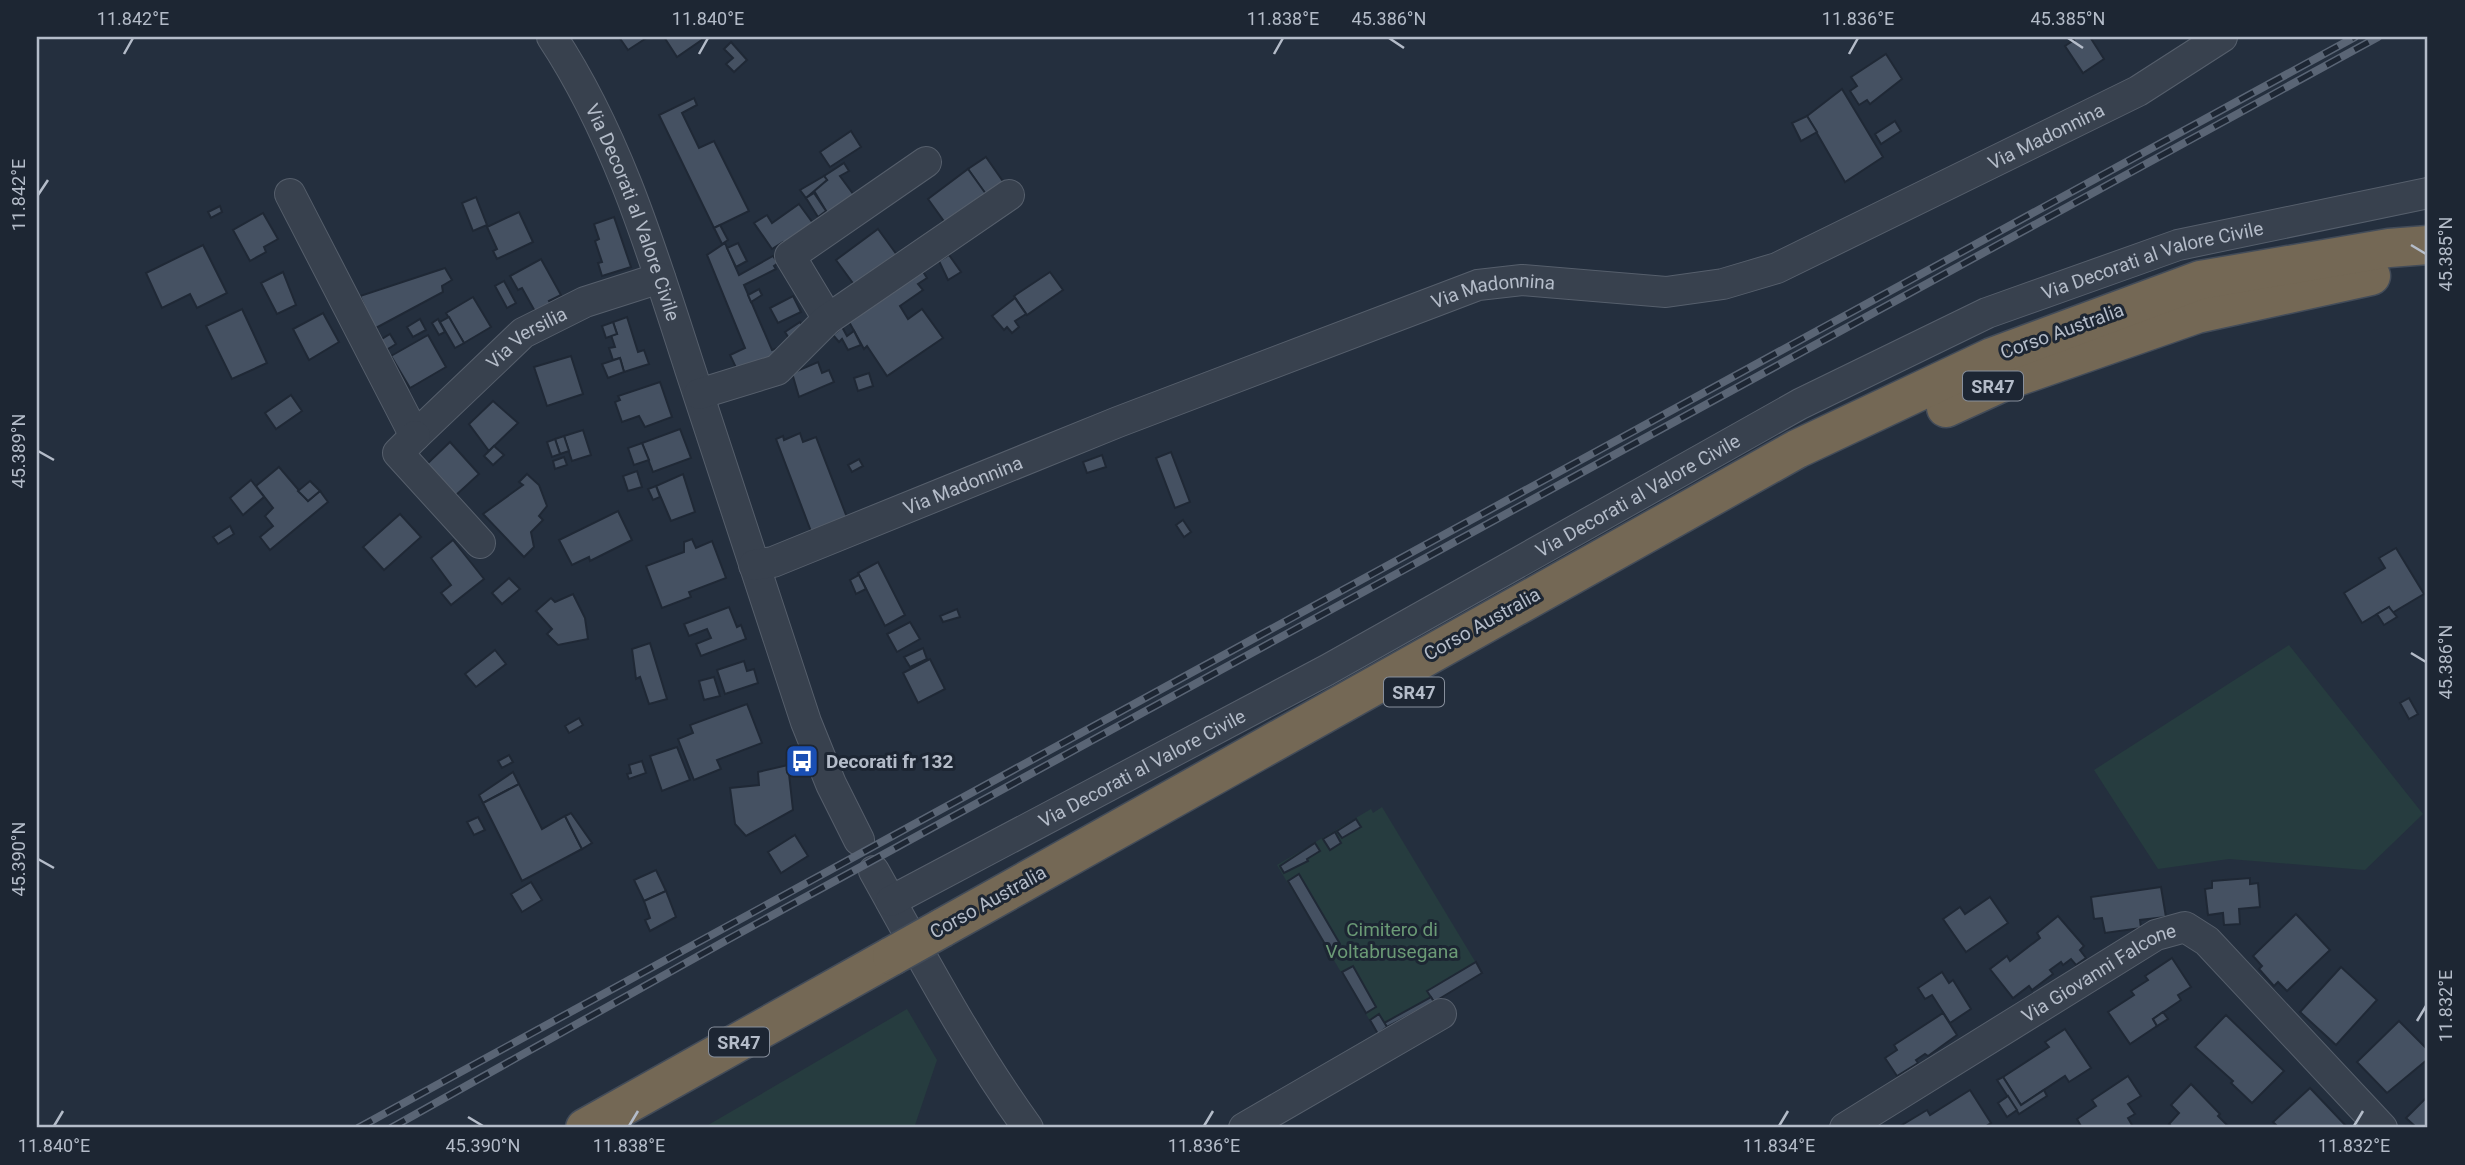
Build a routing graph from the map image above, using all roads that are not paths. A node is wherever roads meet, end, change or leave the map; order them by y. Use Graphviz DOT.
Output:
graph roads {
  1 [pos="552,37"];
  2 [pos="2222,37"];
  3 [pos="926,162"];
  4 [pos="2428,193"];
  5 [pos="290,194"];
  6 [pos="1009,195"];
  7 [pos="2428,245"];
  8 [pos="2428,268"];
  9 [pos="660,278"];
  10 [pos="828,319"];
  11 [pos="699,394"];
  12 [pos="415,436"];
  13 [pos="480,543"];
  14 [pos="754,565"];
  15 [pos="859,840"];
  16 [pos="874,871"];
  17 [pos="891,901"];
  18 [pos="948,939"];
  19 [pos="899,967"];
  20 [pos="1441,1014"];
  21 [pos="585,1128"];
  22 [pos="638,1128"];
  23 [pos="1028,1128"];
  24 [pos="1244,1128"];
  25 [pos="1845,1128"];
  26 [pos="2382,1128"];
  1 -- 9 [label="street, Via Decorati al Valore Civile"];
  2 -- 14 [label="street, Via Madonnina"];
  3 -- 10 [label="street"];
  4 -- 17 [label="street, Via Decorati al Valore Civile"];
  5 -- 12 [label="street"];
  6 -- 10 [label="street"];
  7 -- 18 [label="highway, Corso Australia / SR47"];
  8 -- 18 [label="highway, Corso Australia / SR47"];
  9 -- 11 [label="street, Via Decorati al Valore Civile"];
  9 -- 12 [label="street, Via Versilia"];
  10 -- 11 [label="street"];
  11 -- 14 [label="street, Via Decorati al Valore Civile"];
  12 -- 13 [label="street, Via Versilia"];
  14 -- 15 [label="street, Via Decorati al Valore Civile"];
  16 -- 17 [label="street"];
  17 -- 23 [label="street"];
  18 -- 19 [label="highway, Corso Australia / SR47, bridge"];
  19 -- 21 [label="highway, Corso Australia / SR47"];
  19 -- 22 [label="highway, Corso Australia / SR47"];
  20 -- 24 [label="street"];
  25 -- 26 [label="street, Via Giovanni Falcone"];
}
